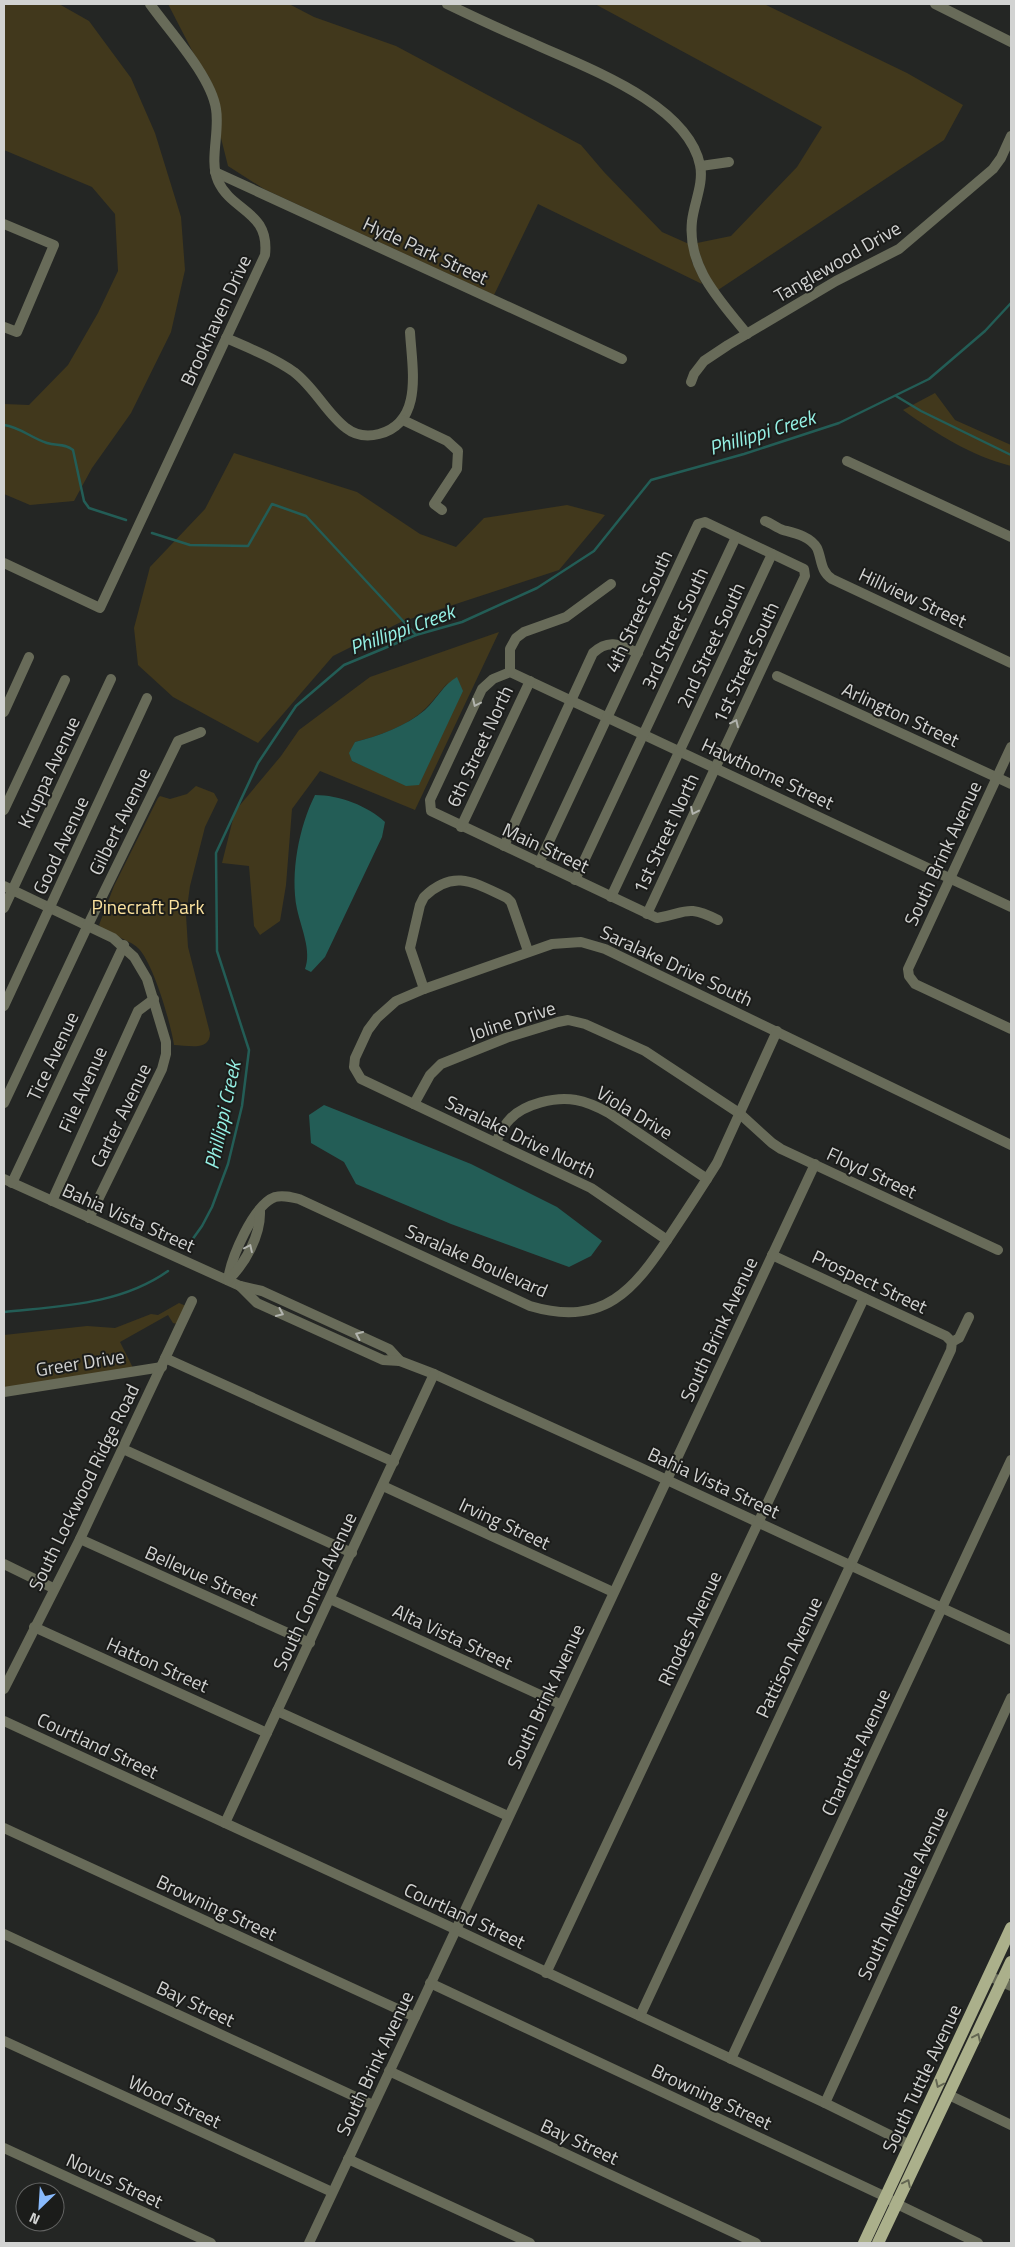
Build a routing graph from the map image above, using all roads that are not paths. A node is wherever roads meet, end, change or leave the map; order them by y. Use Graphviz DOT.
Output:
graph roads {
  1 [pos="150,4"];
  2 [pos="447,4"];
  3 [pos="935,4"];
  4 [pos="1011,42"];
  5 [pos="1011,136"];
  6 [pos="729,162"];
  7 [pos="701,166"];
  8 [pos="215,172"];
  9 [pos="4,224"];
  10 [pos="4,327"];
  11 [pos="410,332"];
  12 [pos="747,334"];
  13 [pos="226,338"];
  14 [pos="622,360"];
  15 [pos="691,382"];
  16 [pos="403,420"];
  17 [pos="846,461"];
  18 [pos="442,510"];
  19 [pos="765,521"];
  20 [pos="736,537"];
  21 [pos="1011,537"];
  22 [pos="772,554"];
  23 [pos="4,563"];
  24 [pos="611,584"];
  25 [pos="638,653"];
  26 [pos="29,657"];
  27 [pos="1011,662"];
  28 [pos="510,672"];
  29 [pos="777,676"];
  30 [pos="111,679"];
  31 [pos="65,680"];
  32 [pos="530,680"];
  33 [pos="147,698"];
  34 [pos="570,700"];
  35 [pos="4,712"];
  36 [pos="608,717"];
  37 [pos="201,732"];
  38 [pos="643,734"];
  39 [pos="1011,747"];
  40 [pos="679,750"];
  41 [pos="715,767"];
  42 [pos="997,777"];
  43 [pos="1011,784"];
  44 [pos="4,810"];
  45 [pos="461,827"];
  46 [pos="504,846"];
  47 [pos="539,863"];
  48 [pos="951,878"];
  49 [pos="575,880"];
  50 [pos="8,888"];
  51 [pos="611,897"];
  52 [pos="50,907"];
  53 [pos="1011,907"];
  54 [pos="4,908"];
  55 [pos="647,914"];
  56 [pos="718,920"];
  57 [pos="88,925"];
  58 [pos="124,945"];
  59 [pos="528,951"];
  60 [pos="424,989"];
  61 [pos="154,999"];
  62 [pos="4,1006"];
  63 [pos="1011,1029"];
  64 [pos="778,1031"];
  65 [pos="355,1072"];
  66 [pos="4,1103"];
  67 [pos="414,1104"];
  68 [pos="739,1113"];
  69 [pos="496,1142"];
  70 [pos="1011,1145"];
  71 [pos="815,1164"];
  72 [pos="707,1179"];
  73 [pos="8,1180"];
  74 [pos="52,1200"];
  75 [pos="89,1218"];
  76 [pos="667,1240"];
  77 [pos="998,1250"];
  78 [pos="772,1255"];
  79 [pos="228,1280"];
  80 [pos="864,1298"];
  81 [pos="192,1301"];
  82 [pos="970,1316"];
  83 [pos="952,1342"];
  84 [pos="163,1362"];
  85 [pos="434,1374"];
  86 [pos="4,1392"];
  87 [pos="123,1449"];
  88 [pos="1011,1460"];
  89 [pos="394,1462"];
  90 [pos="666,1479"];
  91 [pos="383,1486"];
  92 [pos="758,1522"];
  93 [pos="80,1539"];
  94 [pos="352,1552"];
  95 [pos="4,1564"];
  96 [pos="850,1565"];
  97 [pos="54,1588"];
  98 [pos="613,1592"];
  99 [pos="330,1599"];
  100 [pos="942,1608"];
  101 [pos="34,1627"];
  102 [pos="1011,1640"];
  103 [pos="310,1643"];
  104 [pos="4,1689"];
  105 [pos="1011,1698"];
  106 [pos="560,1704"];
  107 [pos="278,1711"];
  108 [pos="4,1722"];
  109 [pos="267,1734"];
  110 [pos="508,1816"];
  111 [pos="225,1823"];
  112 [pos="4,1828"];
  113 [pos="1011,1928"];
  114 [pos="455,1930"];
  115 [pos="4,1934"];
  116 [pos="1011,1962"];
  117 [pos="546,1973"];
  118 [pos="990,1976"];
  119 [pos="430,1983"];
  120 [pos="1007,1984"];
  121 [pos="640,2016"];
  122 [pos="415,2017"];
  123 [pos="4,2041"];
  124 [pos="731,2059"];
  125 [pos="389,2071"];
  126 [pos="949,2095"];
  127 [pos="825,2103"];
  128 [pos="374,2105"];
  129 [pos="1011,2125"];
  130 [pos="910,2145"];
  131 [pos="4,2148"];
  132 [pos="348,2159"];
  133 [pos="332,2192"];
  134 [pos="886,2197"];
  135 [pos="897,2204"];
  136 [pos="211,2243"];
  137 [pos="310,2243"];
  138 [pos="530,2243"];
  139 [pos="756,2243"];
  140 [pos="864,2243"];
  141 [pos="878,2243"];
  142 [pos="978,2243"];
  1 -- 8 [label="street"];
  2 -- 7 [label="street"];
  3 -- 4 [label="street"];
  5 -- 12 [label="street, Tanglewood Drive"];
  6 -- 7 [label="street"];
  7 -- 12 [label="street"];
  8 -- 13 [label="street, Brookhaven Drive"];
  8 -- 14 [label="street, Hyde Park Street"];
  9 -- 10 [label="street"];
  11 -- 16 [label="street"];
  12 -- 15 [label="street, Tanglewood Drive"];
  13 -- 16 [label="street"];
  13 -- 23 [label="street, Brookhaven Drive"];
  16 -- 18 [label="street"];
  17 -- 21 [label="street"];
  19 -- 27 [label="street, Hillview Street"];
  20 -- 22 [label="street"];
  20 -- 25 [label="street, 4th Street South"];
  20 -- 38 [label="street, 3rd Street South"];
  22 -- 40 [label="street, 2nd Street South"];
  41 -- 22 [label="street, 1st Street South, one-way"];
  24 -- 28 [label="street"];
  25 -- 34 [label="street"];
  25 -- 36 [label="street, 4th Street South"];
  26 -- 35 [label="street"];
  28 -- 32 [label="street, Hawthorne Street"];
  28 -- 45 [label="street, Main Street, one-way"];
  29 -- 42 [label="street, Arlington Street"];
  30 -- 50 [label="street, Kruppa Avenue"];
  31 -- 44 [label="street"];
  32 -- 34 [label="street, Hawthorne Street"];
  32 -- 45 [label="street, 6th Street North"];
  33 -- 52 [label="street, Good Avenue"];
  34 -- 36 [label="street, Hawthorne Street"];
  34 -- 46 [label="street"];
  36 -- 38 [label="street, Hawthorne Street"];
  36 -- 47 [label="street, 4th Street South"];
  37 -- 57 [label="street, Gilbert Avenue"];
  38 -- 40 [label="street, Hawthorne Street"];
  38 -- 49 [label="street, 3rd Street South"];
  39 -- 42 [label="street, South Brink Avenue"];
  40 -- 41 [label="street, Hawthorne Street"];
  40 -- 51 [label="street, 2nd Street South"];
  41 -- 48 [label="street, Hawthorne Street"];
  41 -- 55 [label="street, 1st Street North, one-way"];
  42 -- 43 [label="street, Arlington Street"];
  42 -- 48 [label="street, South Brink Avenue"];
  45 -- 46 [label="street, Main Street"];
  46 -- 47 [label="street, Main Street"];
  47 -- 49 [label="street, Main Street"];
  48 -- 53 [label="street, Hawthorne Street"];
  48 -- 63 [label="street, South Brink Avenue"];
  49 -- 51 [label="street, Main Street"];
  50 -- 52 [label="street"];
  50 -- 54 [label="street, Kruppa Avenue"];
  51 -- 55 [label="street, Main Street"];
  52 -- 57 [label="street"];
  52 -- 62 [label="street, Good Avenue"];
  55 -- 56 [label="street"];
  57 -- 58 [label="street"];
  57 -- 66 [label="street, Gilbert Avenue"];
  58 -- 61 [label="street, Carter Avenue"];
  58 -- 73 [label="street, Tice Avenue"];
  59 -- 60 [label="street, Saralake Drive South"];
  59 -- 60 [label="street"];
  59 -- 64 [label="street, Saralake Drive South"];
  60 -- 65 [label="street, Saralake Drive South"];
  61 -- 74 [label="street, File Avenue"];
  61 -- 75 [label="street, Carter Avenue"];
  64 -- 68 [label="street, Saralake Boulevard"];
  64 -- 70 [label="street, Saralake Drive South"];
  65 -- 67 [label="street, Saralake Drive North"];
  67 -- 68 [label="street, Joline Drive"];
  67 -- 69 [label="street, Saralake Drive North"];
  68 -- 71 [label="street, Floyd Street"];
  68 -- 72 [label="street, Saralake Boulevard"];
  69 -- 72 [label="street, Viola Drive"];
  69 -- 76 [label="street, Saralake Drive North"];
  71 -- 77 [label="street, Floyd Street"];
  71 -- 78 [label="street, South Brink Avenue"];
  72 -- 76 [label="street, Saralake Boulevard"];
  73 -- 74 [label="street, Bahia Vista Street"];
  74 -- 75 [label="street, Bahia Vista Street"];
  75 -- 79 [label="street, Bahia Vista Street"];
  76 -- 79 [label="street, Saralake Boulevard"];
  78 -- 80 [label="street, Prospect Street"];
  78 -- 90 [label="street, South Brink Avenue"];
  79 -- 85 [label="street, Bahia Vista Street"];
  80 -- 83 [label="street, Prospect Street"];
  80 -- 92 [label="street, Rhodes Avenue"];
  81 -- 84 [label="street, South Lockwood Ridge Road"];
  82 -- 83 [label="street, Pattison Avenue"];
  83 -- 96 [label="street, Pattison Avenue"];
  84 -- 86 [label="street, Greer Drive"];
  84 -- 87 [label="street, South Lockwood Ridge Road"];
  84 -- 89 [label="street"];
  85 -- 89 [label="street, South Conrad Avenue"];
  85 -- 90 [label="street, Bahia Vista Street"];
  87 -- 93 [label="street, South Lockwood Ridge Road"];
  87 -- 94 [label="street"];
  88 -- 100 [label="street, Charlotte Avenue"];
  89 -- 91 [label="street, South Conrad Avenue"];
  90 -- 92 [label="street, Bahia Vista Street"];
  90 -- 98 [label="street, South Brink Avenue"];
  91 -- 94 [label="street, South Conrad Avenue"];
  91 -- 98 [label="street, Irving Street"];
  92 -- 96 [label="street, Bahia Vista Street"];
  92 -- 117 [label="street, Rhodes Avenue"];
  93 -- 97 [label="street, South Lockwood Ridge Road"];
  93 -- 103 [label="street, Bellevue Street"];
  94 -- 99 [label="street, South Conrad Avenue"];
  95 -- 97 [label="street"];
  96 -- 100 [label="street, Bahia Vista Street"];
  96 -- 121 [label="street, Pattison Avenue"];
  97 -- 101 [label="street, South Lockwood Ridge Road"];
  98 -- 106 [label="street, South Brink Avenue"];
  99 -- 103 [label="street, South Conrad Avenue"];
  99 -- 106 [label="street, Alta Vista Street"];
  100 -- 102 [label="street, Bahia Vista Street"];
  100 -- 124 [label="street, Charlotte Avenue"];
  101 -- 104 [label="street, South Lockwood Ridge Road"];
  101 -- 109 [label="street, Hatton Street"];
  103 -- 107 [label="street, South Conrad Avenue"];
  105 -- 127 [label="street, South Allendale Avenue"];
  106 -- 110 [label="street, South Brink Avenue"];
  107 -- 109 [label="street, South Conrad Avenue"];
  107 -- 110 [label="street"];
  108 -- 111 [label="street, Courtland Street"];
  109 -- 111 [label="street, South Conrad Avenue"];
  110 -- 114 [label="street, South Brink Avenue"];
  111 -- 114 [label="street, Courtland Street"];
  112 -- 122 [label="street, Browning Street"];
  113 -- 118 [label="main road, South Tuttle Avenue"];
  114 -- 117 [label="street, Courtland Street"];
  114 -- 119 [label="street, South Brink Avenue"];
  115 -- 128 [label="street, Bay Street"];
  116 -- 120 [label="main road, South Tuttle Avenue"];
  117 -- 121 [label="street, Courtland Street"];
  118 -- 120 [label="street"];
  118 -- 130 [label="main road, South Tuttle Avenue, one-way"];
  119 -- 122 [label="street, South Brink Avenue"];
  119 -- 134 [label="street, Browning Street"];
  126 -- 120 [label="main road, South Tuttle Avenue, one-way"];
  121 -- 124 [label="street, Courtland Street"];
  122 -- 125 [label="street, South Brink Avenue"];
  123 -- 133 [label="street, Wood Street"];
  124 -- 127 [label="street, Courtland Street"];
  125 -- 128 [label="street, South Brink Avenue"];
  125 -- 139 [label="street, Bay Street"];
  126 -- 129 [label="street"];
  135 -- 126 [label="main road, South Tuttle Avenue, one-way"];
  127 -- 130 [label="street, Courtland Street"];
  128 -- 132 [label="street, South Brink Avenue"];
  130 -- 134 [label="main road, South Tuttle Avenue"];
  131 -- 136 [label="street, Novus Street"];
  132 -- 133 [label="street, South Brink Avenue"];
  132 -- 138 [label="street"];
  133 -- 137 [label="street, South Brink Avenue"];
  134 -- 135 [label="street, Browning Street"];
  134 -- 140 [label="main road, South Tuttle Avenue"];
  135 -- 141 [label="main road, South Tuttle Avenue"];
  135 -- 142 [label="street, Browning Street"];
}
